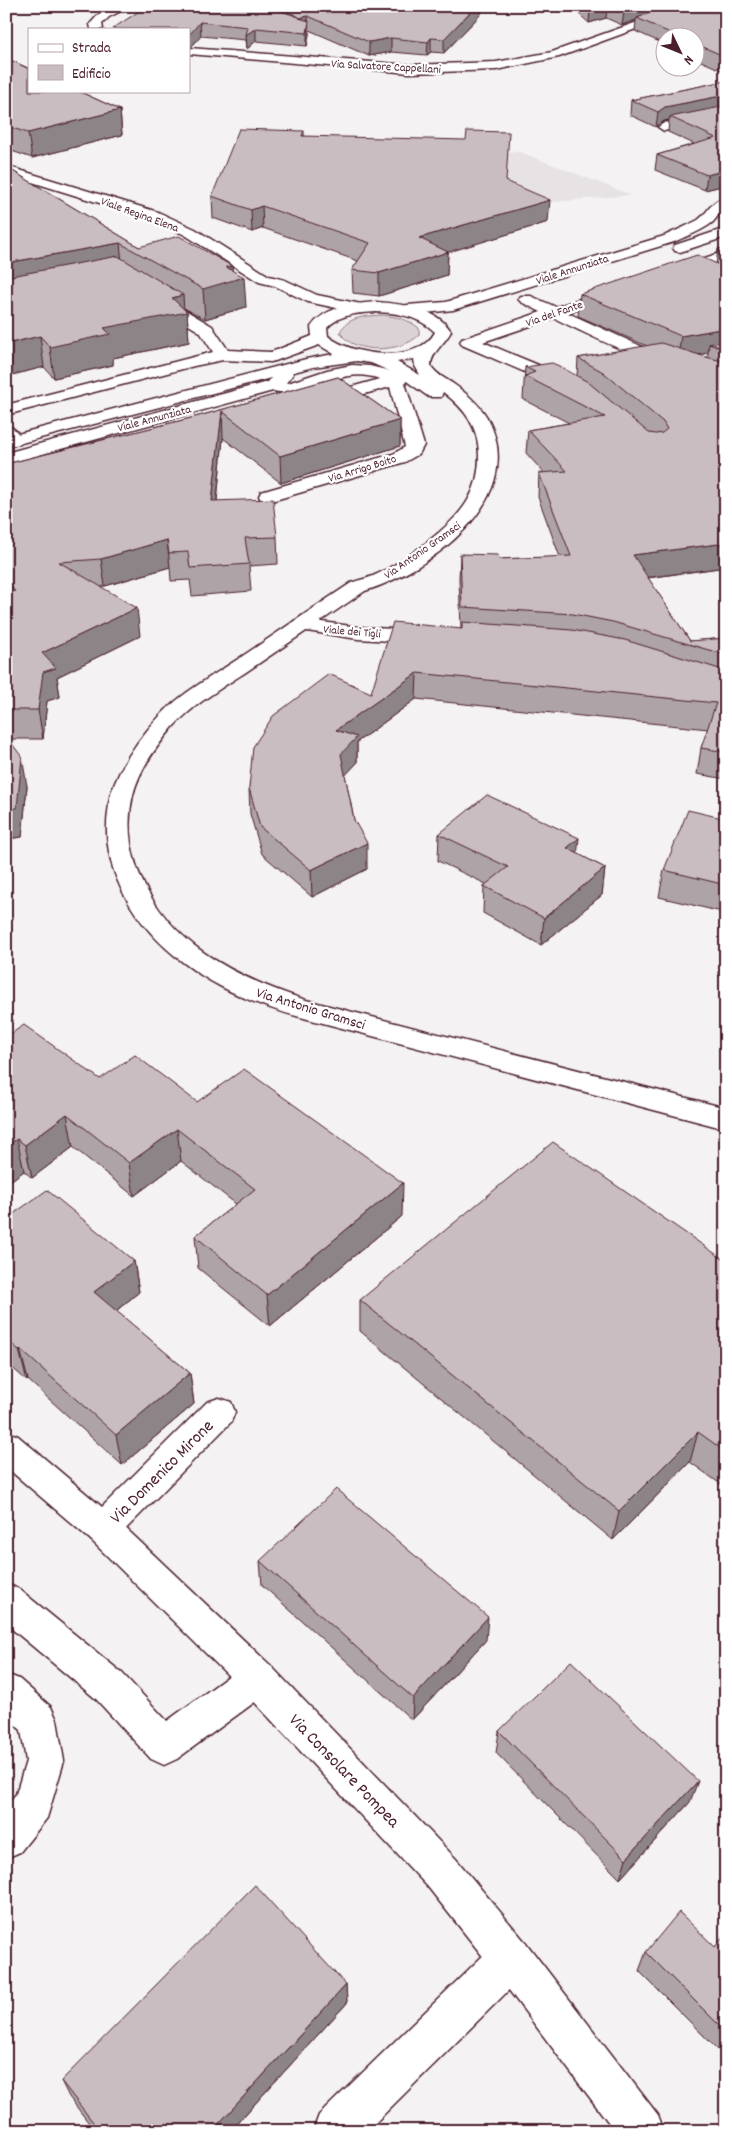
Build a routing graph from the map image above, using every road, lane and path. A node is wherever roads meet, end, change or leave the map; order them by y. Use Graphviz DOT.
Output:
graph roads {
  1 [pos="126,6"];
  2 [pos="694,6"];
  3 [pos="97,28"];
  4 [pos="190,51"];
  5 [pos="726,114"];
  6 [pos="664,128"];
  7 [pos="6,170"];
  8 [pos="726,201"];
  9 [pos="726,214"];
  10 [pos="710,217"];
  11 [pos="726,232"];
  12 [pos="726,255"];
  13 [pos="692,266"];
  14 [pos="712,278"];
  15 [pos="264,279"];
  16 [pos="656,279"];
  17 [pos="628,288"];
  18 [pos="140,289"];
  19 [pos="526,299"];
  20 [pos="500,307"];
  21 [pos="360,308"];
  22 [pos="407,310"];
  23 [pos="556,313"];
  24 [pos="458,320"];
  25 [pos="322,330"];
  26 [pos="443,330"];
  27 [pos="427,350"];
  28 [pos="223,355"];
  29 [pos="271,357"];
  30 [pos="366,357"];
  31 [pos="716,358"];
  32 [pos="677,366"];
  33 [pos="297,367"];
  34 [pos="404,378"];
  35 [pos="718,378"];
  36 [pos="273,386"];
  37 [pos="571,387"];
  38 [pos="726,388"];
  39 [pos="300,406"];
  40 [pos="6,410"];
  41 [pos="8,435"];
  42 [pos="470,457"];
  43 [pos="6,458"];
  44 [pos="468,480"];
  45 [pos="268,496"];
  46 [pos="358,587"];
  47 [pos="301,626"];
  48 [pos="442,638"];
  49 [pos="726,1119"];
  50 [pos="219,1412"];
  51 [pos="6,1446"];
  52 [pos="103,1529"];
  53 [pos="6,1601"];
  54 [pos="257,1678"];
  55 [pos="6,1692"];
  56 [pos="6,1838"];
  57 [pos="511,1958"];
  58 [pos="335,2131"];
  59 [pos="642,2131"];
  1 -- 3 [label="main road"];
  2 -- 4 [label="main road, Via Salvatore Cappellani"];
  5 -- 6 [label="main road"];
  7 -- 15 [label="main road, Viale Regina Elena"];
  8 -- 10 [label="main road, Viale Annunziata"];
  9 -- 10 [label="main road"];
  10 -- 22 [label="main road, Viale Annunziata"];
  11 -- 19 [label="main road, Viale Annunziata"];
  12 -- 13 [label="main road"];
  13 -- 14 [label="main road"];
  13 -- 16 [label="main road"];
  15 -- 21 [label="main road"];
  15 -- 25 [label="main road"];
  17 -- 23 [label="main road, Via del Fante"];
  18 -- 28 [label="main road"];
  19 -- 20 [label="main road, Viale Annunziata"];
  19 -- 23 [label="main road"];
  21 -- 22 [label="main road"];
  21 -- 25 [label="main road, Viale Annunziata"];
  22 -- 26 [label="main road"];
  23 -- 32 [label="main road"];
  23 -- 37 [label="main road, Via del Fante"];
  24 -- 26 [label="main road"];
  25 -- 29 [label="main road, Viale Annunziata"];
  25 -- 30 [label="main road"];
  26 -- 27 [label="main road"];
  27 -- 30 [label="main road, Viale Annunziata"];
  27 -- 46 [label="main road, Via Antonio Gramsci"];
  28 -- 29 [label="main road, Viale Annunziata"];
  28 -- 40 [label="main road, Viale Annunziata"];
  29 -- 41 [label="main road, Viale Annunziata"];
  30 -- 33 [label="main road, Viale Annunziata"];
  30 -- 34 [label="main road"];
  31 -- 32 [label="main road"];
  32 -- 35 [label="main road"];
  33 -- 36 [label="main road, Viale Annunziata"];
  33 -- 41 [label="main road, Viale Annunziata"];
  34 -- 36 [label="main road"];
  34 -- 39 [label="main road"];
  34 -- 42 [label="main road"];
  34 -- 45 [label="main road, Via Arrigo Boito"];
  35 -- 38 [label="main road"];
  36 -- 43 [label="main road, Viale Annunziata"];
  44 -- 46 [label="main road, Via Antonio Gramsci"];
  46 -- 47 [label="main road, Via Antonio Gramsci"];
  47 -- 48 [label="main road, Viale dei Tigli"];
  47 -- 49 [label="main road, Via Antonio Gramsci"];
  50 -- 52 [label="main road, Via Domenico Mirone"];
  51 -- 52 [label="main road, Via Consolare Pompea"];
  52 -- 54 [label="main road, Via Consolare Pompea"];
  53 -- 54 [label="main road"];
  54 -- 57 [label="main road, Via Consolare Pompea"];
  55 -- 56 [label="main road"];
  57 -- 58 [label="main road"];
  57 -- 59 [label="main road, Via Consolare Pompea"];
}
